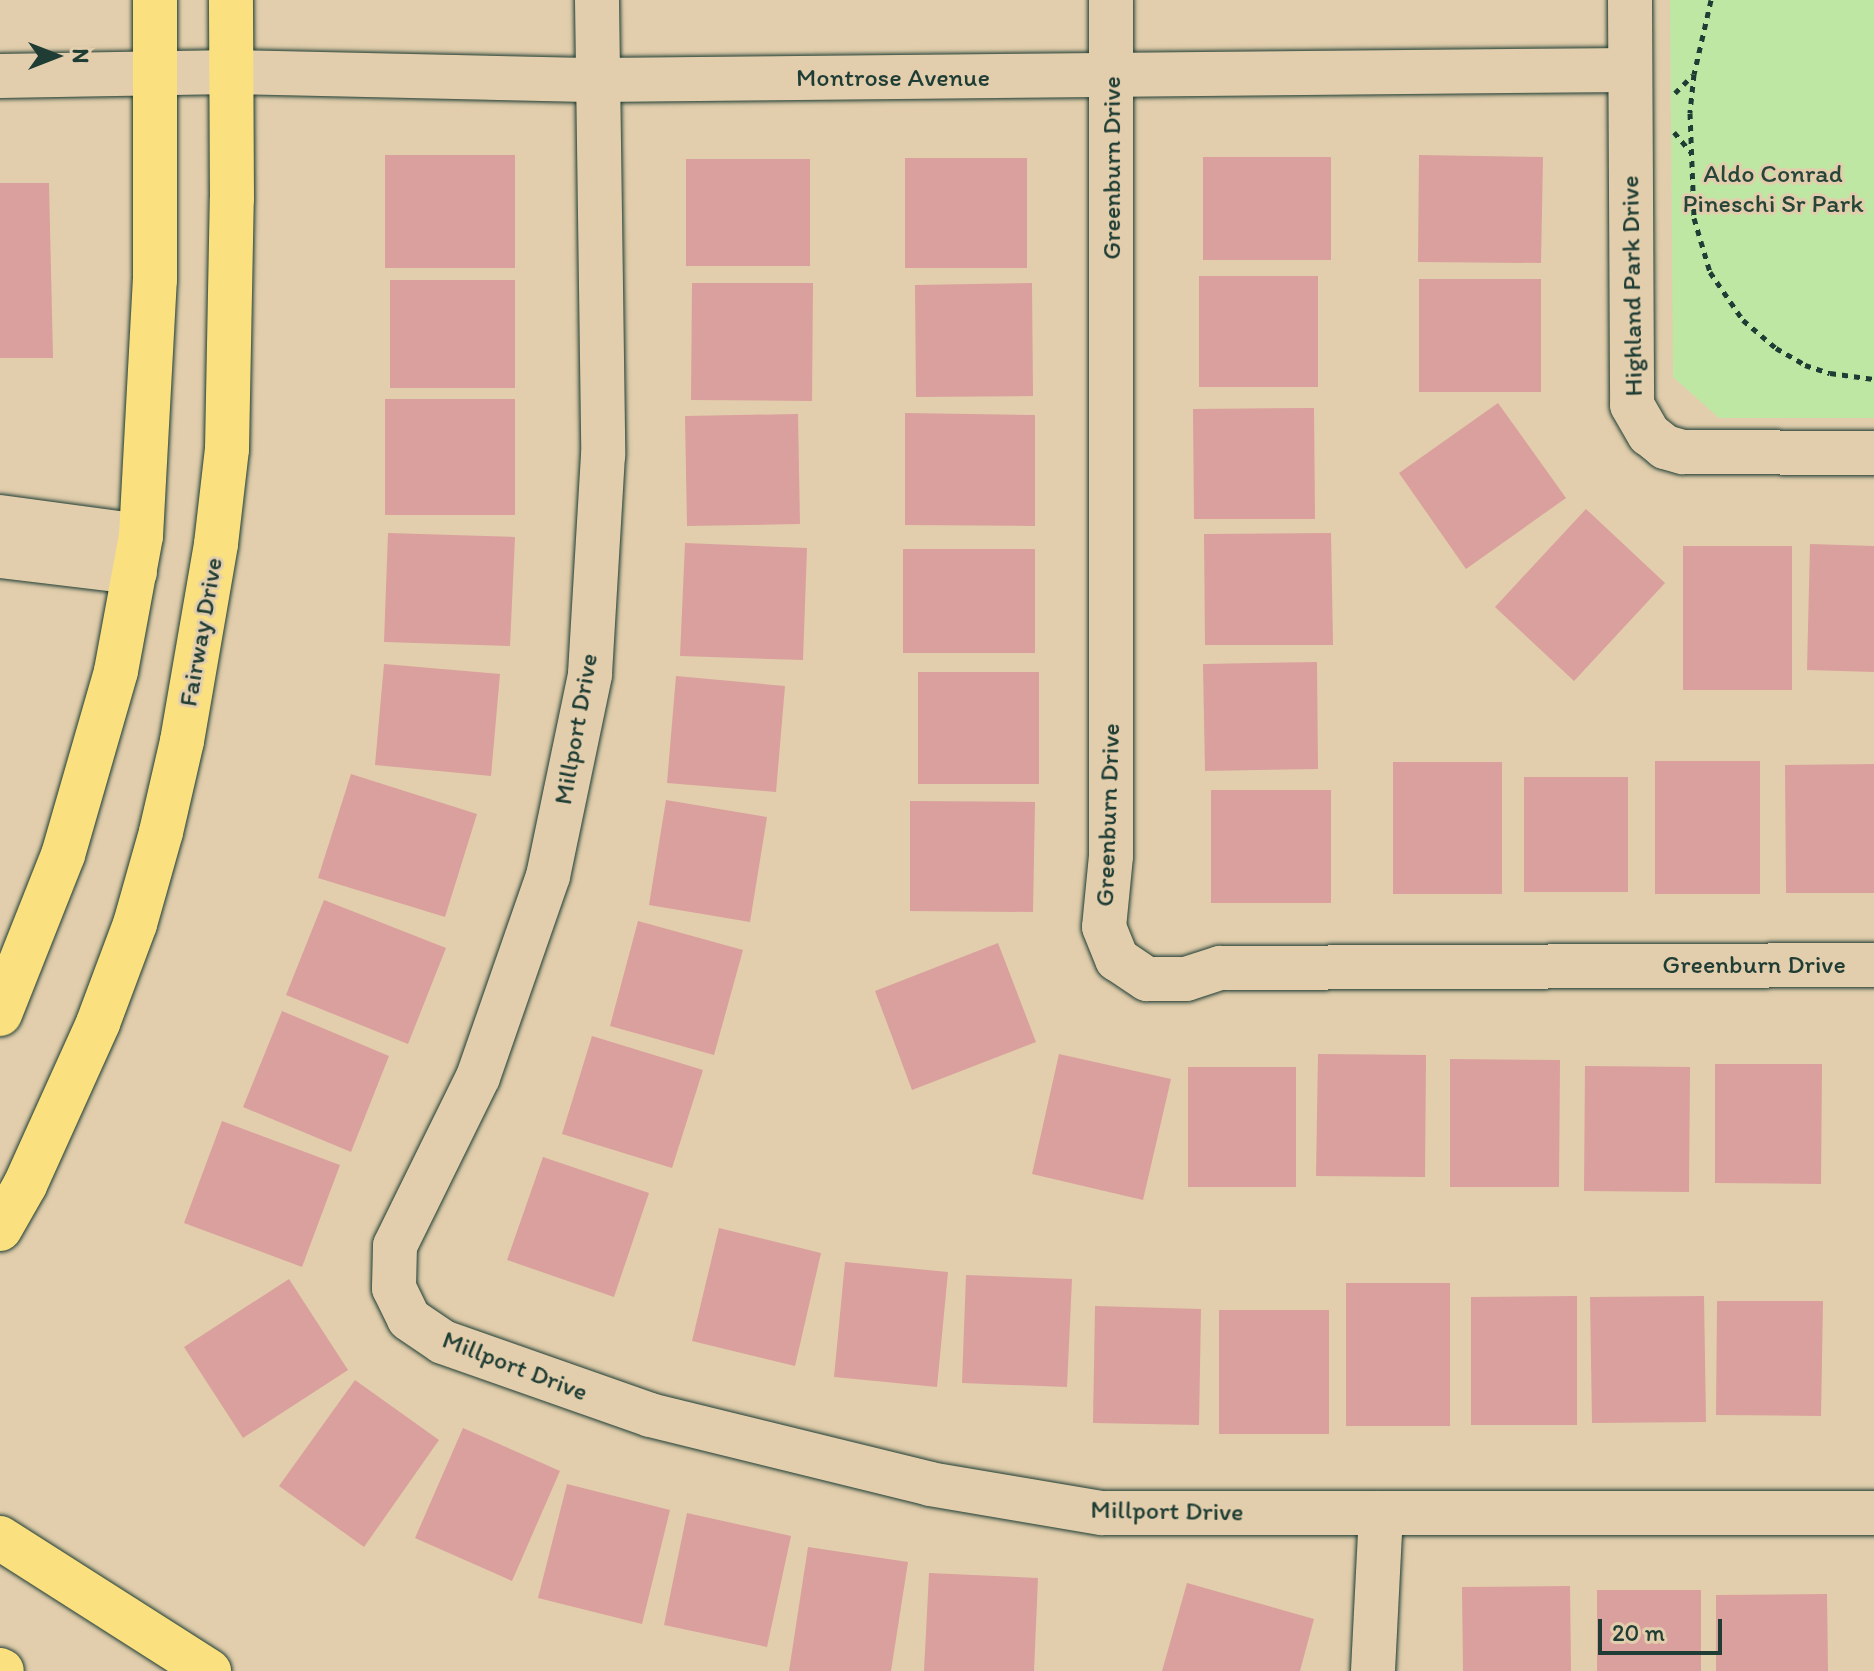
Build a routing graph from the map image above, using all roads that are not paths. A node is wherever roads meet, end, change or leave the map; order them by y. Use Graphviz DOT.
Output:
graph roads {
  1 [pos="155,0"];
  2 [pos="231,0"];
  3 [pos="597,0"];
  4 [pos="1111,0"];
  5 [pos="1630,0"];
  6 [pos="1630,70"];
  7 [pos="232,72"];
  8 [pos="156,75"];
  9 [pos="0,76"];
  10 [pos="1112,76"];
  11 [pos="598,80"];
  12 [pos="1874,453"];
  13 [pos="0,517"];
  14 [pos="138,554"];
  15 [pos="0,556"];
  16 [pos="1874,965"];
  17 [pos="0,1014"];
  18 [pos="0,1229"];
  19 [pos="1381,1513"];
  20 [pos="1874,1513"];
  21 [pos="0,1538"];
  22 [pos="209,1671"];
  23 [pos="1373,1671"];
  1 -- 8 [label="main road"];
  2 -- 7 [label="main road, Fairway Drive"];
  3 -- 11 [label="street, Millport Drive"];
  4 -- 10 [label="street, Greenburn Drive"];
  5 -- 6 [label="street, Highland Park Drive"];
  6 -- 10 [label="street, Montrose Avenue"];
  6 -- 12 [label="street, Highland Park Drive"];
  7 -- 8 [label="street, Montrose Avenue"];
  7 -- 11 [label="street, Montrose Avenue"];
  7 -- 18 [label="main road, Fairway Drive"];
  8 -- 9 [label="street, Montrose Avenue"];
  8 -- 14 [label="main road"];
  10 -- 11 [label="street, Montrose Avenue"];
  10 -- 16 [label="street, Greenburn Drive"];
  11 -- 19 [label="street, Millport Drive"];
  13 -- 14 [label="street"];
  14 -- 15 [label="street"];
  14 -- 17 [label="main road"];
  19 -- 20 [label="street, Millport Drive"];
  19 -- 23 [label="street"];
  21 -- 22 [label="main road"];
}
